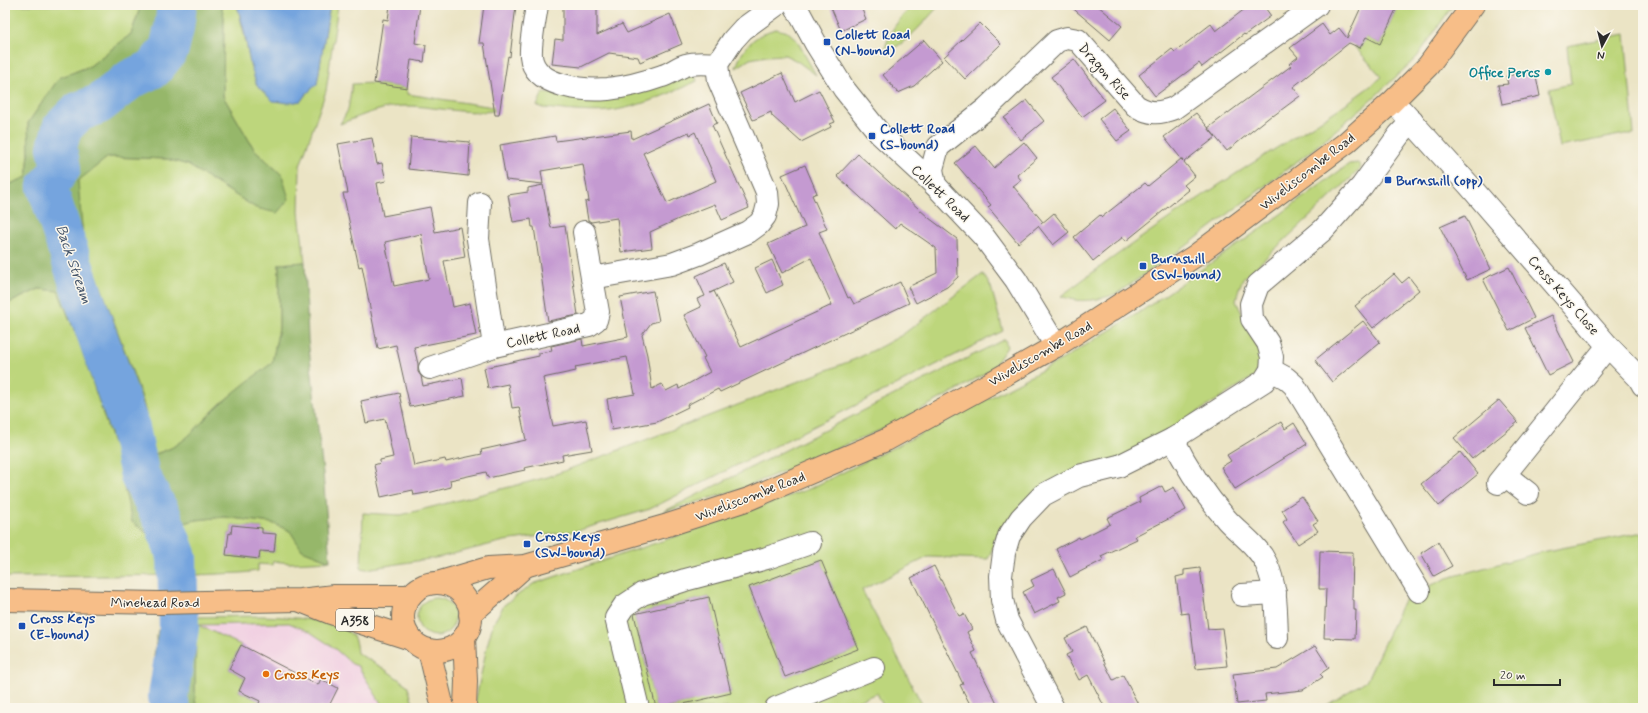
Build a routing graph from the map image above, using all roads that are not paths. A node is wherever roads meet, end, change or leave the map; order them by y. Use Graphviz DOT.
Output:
graph roads {
  1 [pos="536,5"];
  2 [pos="776,5"];
  3 [pos="794,5"];
  4 [pos="1317,5"];
  5 [pos="1473,5"];
  6 [pos="717,64"];
  7 [pos="1392,102"];
  8 [pos="1412,121"];
  9 [pos="935,185"];
  10 [pos="480,203"];
  11 [pos="584,232"];
  12 [pos="592,278"];
  13 [pos="494,346"];
  14 [pos="1056,346"];
  15 [pos="1608,346"];
  16 [pos="430,368"];
  17 [pos="1270,370"];
  18 [pos="1642,378"];
  19 [pos="1172,440"];
  20 [pos="1528,494"];
  21 [pos="810,543"];
  22 [pos="525,566"];
  23 [pos="437,583"];
  24 [pos="1419,591"];
  25 [pos="1275,593"];
  26 [pos="1242,595"];
  27 [pos="410,596"];
  28 [pos="300,600"];
  29 [pos="7,601"];
  30 [pos="470,615"];
  31 [pos="464,637"];
  32 [pos="1277,638"];
  33 [pos="411,639"];
  34 [pos="429,650"];
  35 [pos="874,668"];
  36 [pos="443,708"];
  37 [pos="465,708"];
  38 [pos="638,708"];
  39 [pos="776,708"];
  40 [pos="1053,708"];
  1 -- 6 [label="street"];
  2 -- 6 [label="street"];
  3 -- 9 [label="street, Collett Road"];
  4 -- 9 [label="street, Dragon Rise"];
  5 -- 7 [label="main road, Wiveliscombe Road"];
  6 -- 12 [label="street"];
  7 -- 8 [label="street, Cross Keys Close"];
  7 -- 14 [label="main road, Wiveliscombe Road"];
  8 -- 15 [label="street, Cross Keys Close"];
  8 -- 17 [label="street"];
  9 -- 14 [label="street, Collett Road"];
  10 -- 13 [label="street, Collett Road"];
  11 -- 12 [label="street, Collett Road"];
  12 -- 13 [label="street, Collett Road"];
  13 -- 16 [label="street, Collett Road"];
  14 -- 22 [label="main road, Wiveliscombe Road"];
  15 -- 18 [label="street"];
  15 -- 20 [label="street, Cross Keys Close"];
  17 -- 19 [label="street"];
  17 -- 24 [label="street"];
  19 -- 25 [label="street"];
  19 -- 40 [label="street"];
  21 -- 38 [label="street"];
  22 -- 23 [label="main road, Wiveliscombe Road"];
  22 -- 30 [label="main road, Wiveliscombe Road"];
  23 -- 27 [label="main road"];
  23 -- 30 [label="main road"];
  25 -- 26 [label="street"];
  25 -- 32 [label="street"];
  27 -- 28 [label="main road, Minehead Road / A358"];
  27 -- 33 [label="main road"];
  28 -- 29 [label="main road, Minehead Road / A358"];
  28 -- 33 [label="main road, Minehead Road / A358"];
  30 -- 31 [label="main road"];
  31 -- 34 [label="main road"];
  31 -- 37 [label="main road"];
  33 -- 34 [label="main road, A358"];
  34 -- 36 [label="main road"];
  35 -- 39 [label="street"];
}
